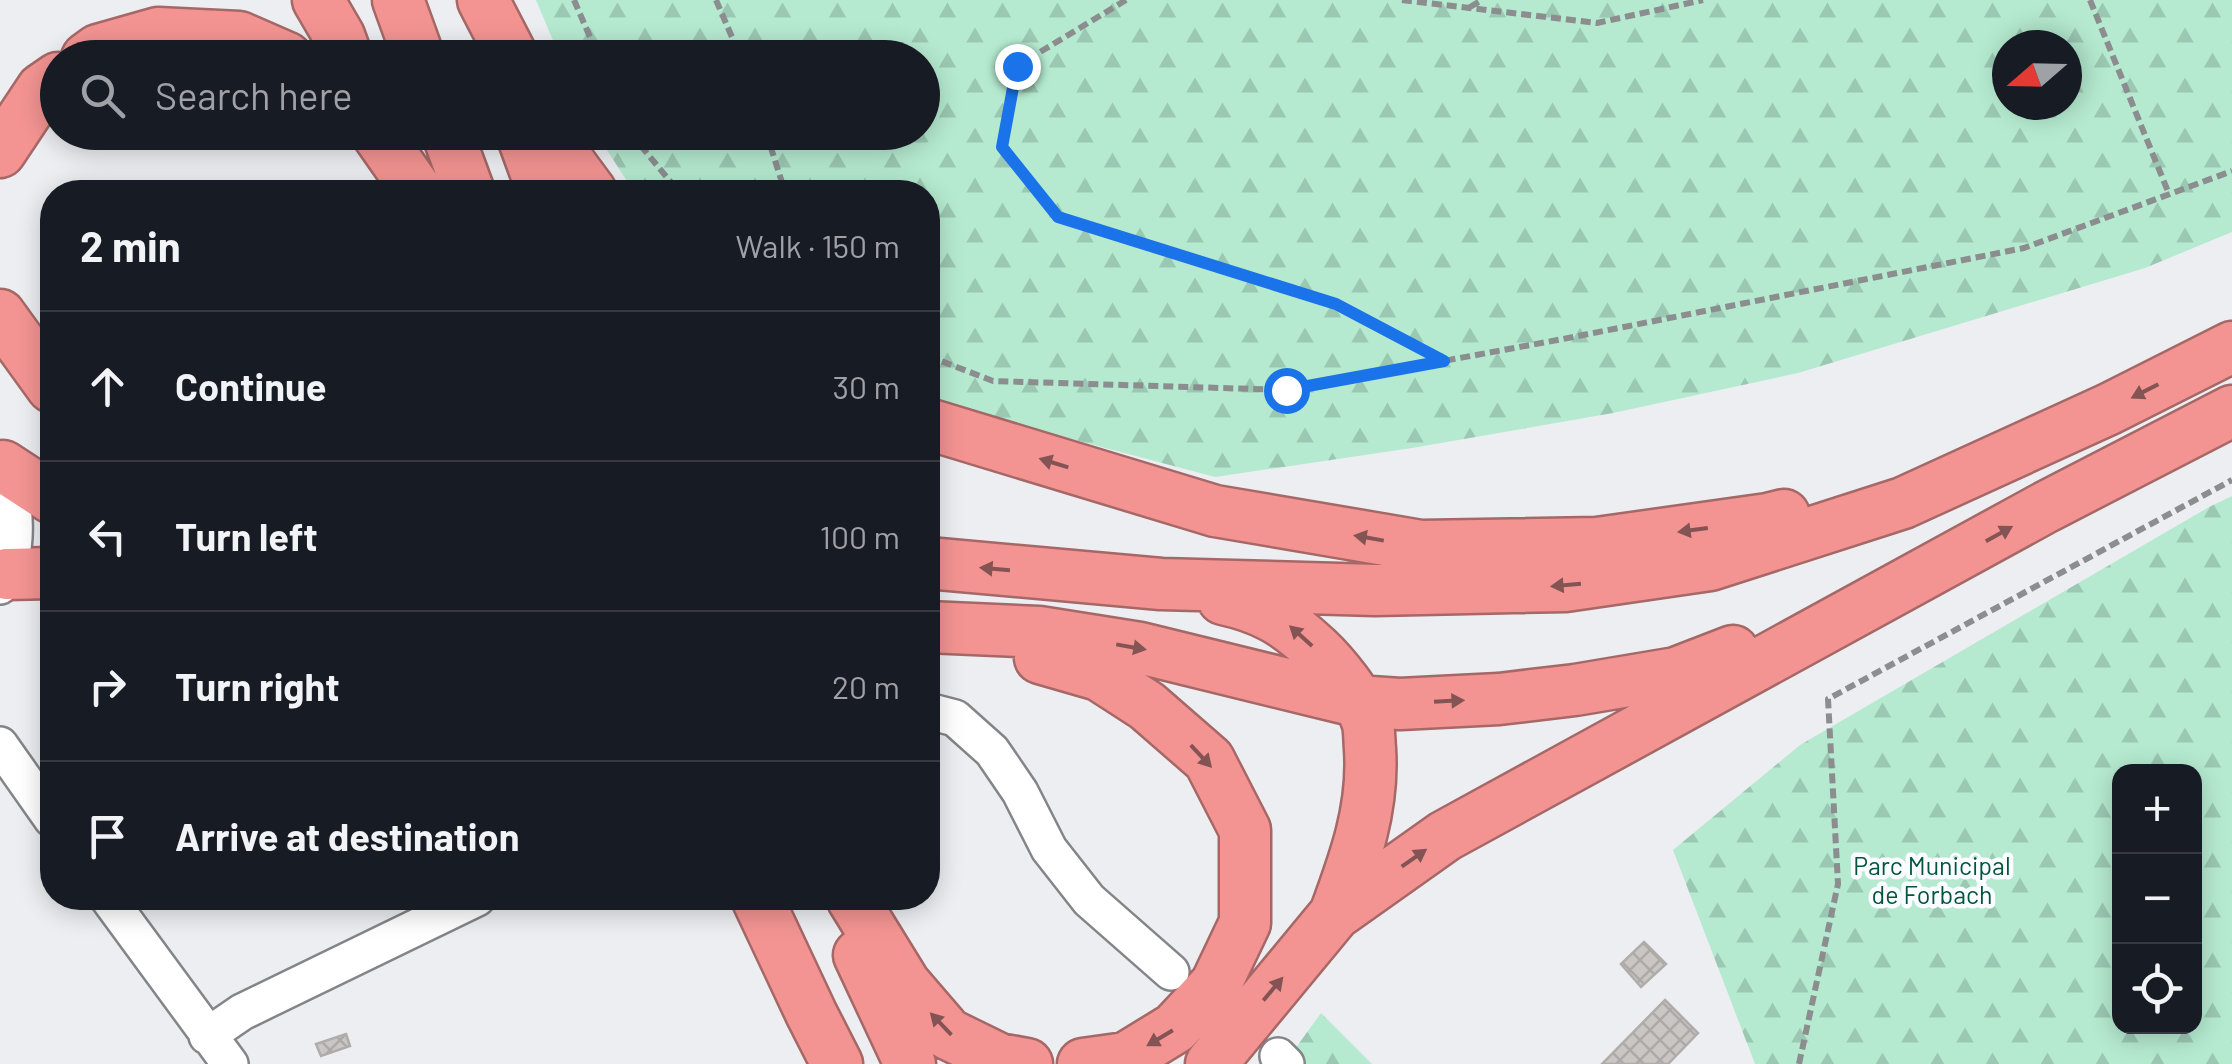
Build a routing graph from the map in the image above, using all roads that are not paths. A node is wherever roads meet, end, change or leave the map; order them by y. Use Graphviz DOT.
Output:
graph roads {
  1 [pos="318,0"];
  2 [pos="398,0"];
  3 [pos="472,0"];
  4 [pos="483,0"];
  5 [pos="133,40"];
  6 [pos="246,40"];
  7 [pos="340,40"];
  8 [pos="412,40"];
  9 [pos="486,40"];
  10 [pos="504,40"];
  11 [pos="40,91"];
  12 [pos="389,150"];
  13 [pos="454,150"];
  14 [pos="527,150"];
  15 [pos="563,150"];
  16 [pos="0,152"];
  17 [pos="410,180"];
  18 [pos="465,180"];
  19 [pos="538,180"];
  20 [pos="582,180"];
  21 [pos="0,315"];
  22 [pos="2232,348"];
  23 [pos="40,370"];
  24 [pos="2232,411"];
  25 [pos="940,428"];
  26 [pos="2057,434"];
  27 [pos="1,464"];
  28 [pos="40,490"];
  29 [pos="940,564"];
  30 [pos="20,577"];
  31 [pos="1914,581"];
  32 [pos="1162,584"];
  33 [pos="940,628"];
  34 [pos="940,630"];
  35 [pos="1356,701"];
  36 [pos="940,714"];
  37 [pos="0,745"];
  38 [pos="40,802"];
  39 [pos="117,910"];
  40 [pos="452,910"];
  41 [pos="763,910"];
  42 [pos="838,910"];
  43 [pos="859,910"];
  44 [pos="1334,914"];
  45 [pos="1171,972"];
  46 [pos="207,1036"];
  47 [pos="230,1064"];
  48 [pos="837,1064"];
  49 [pos="910,1064"];
  50 [pos="1027,1064"];
  51 [pos="1083,1064"];
  52 [pos="1212,1064"];
  1 -- 7 [label="highway"];
  2 -- 8 [label="highway"];
  3 -- 9 [label="highway"];
  4 -- 10 [label="highway"];
  5 -- 6 [label="highway"];
  11 -- 16 [label="highway"];
  12 -- 17 [label="highway"];
  13 -- 18 [label="highway"];
  14 -- 19 [label="highway"];
  15 -- 20 [label="highway"];
  21 -- 23 [label="highway"];
  22 -- 26 [label="highway, one-way"];
  31 -- 24 [label="highway, one-way"];
  26 -- 25 [label="highway, one-way"];
  26 -- 32 [label="highway, one-way"];
  27 -- 28 [label="highway"];
  27 -- 30 [label="street"];
  32 -- 29 [label="highway, one-way"];
  35 -- 31 [label="highway, one-way"];
  44 -- 31 [label="highway, one-way"];
  35 -- 32 [label="highway, one-way"];
  33 -- 35 [label="highway, one-way"];
  34 -- 51 [label="highway, one-way"];
  35 -- 44 [label="highway"];
  36 -- 45 [label="street"];
  37 -- 38 [label="street"];
  39 -- 46 [label="street"];
  40 -- 46 [label="street"];
  41 -- 48 [label="highway"];
  42 -- 49 [label="highway"];
  50 -- 43 [label="highway, one-way"];
  52 -- 44 [label="highway, one-way"];
  46 -- 47 [label="street"];
}
